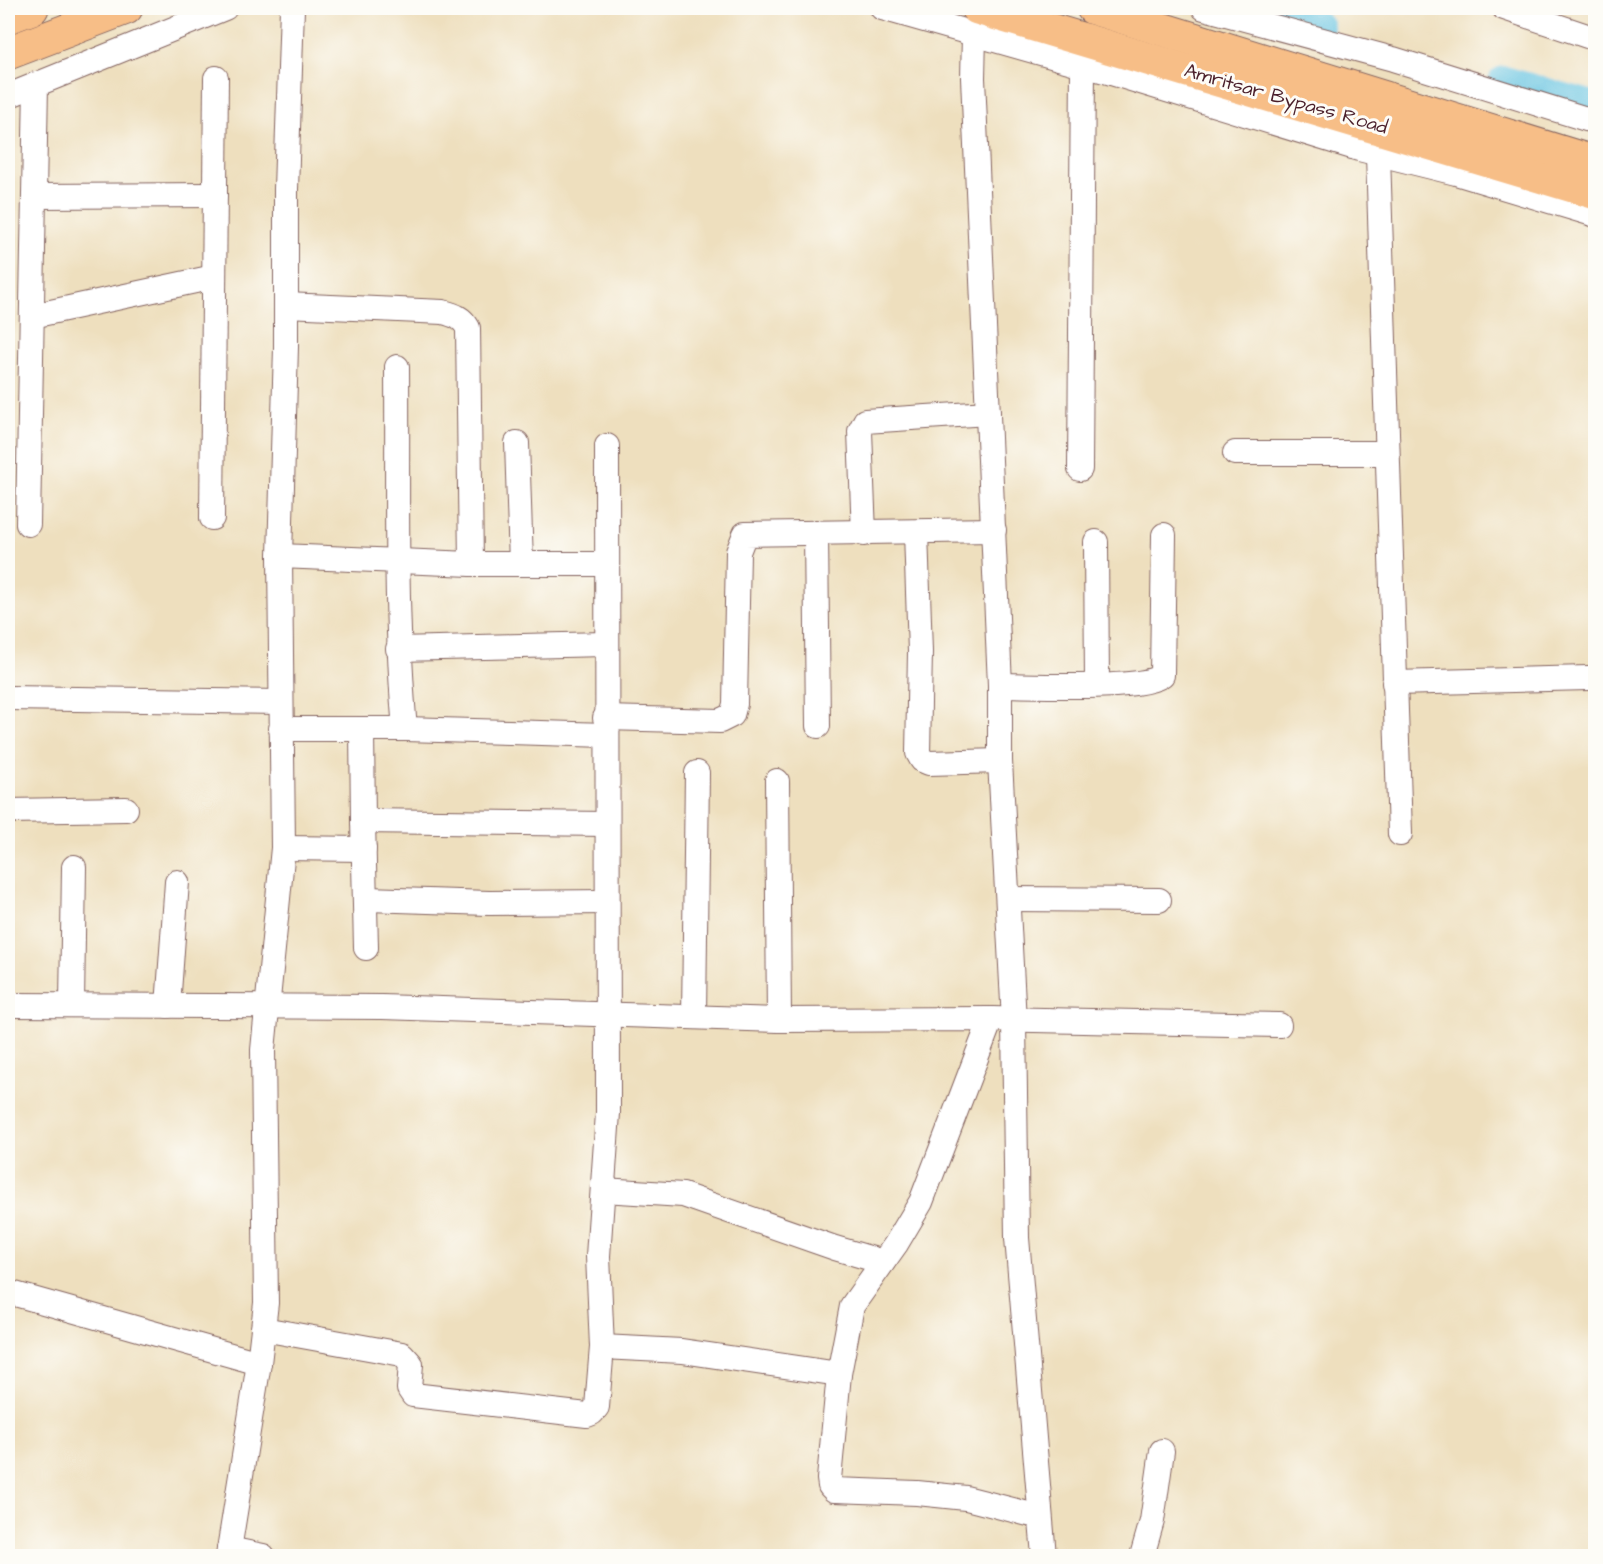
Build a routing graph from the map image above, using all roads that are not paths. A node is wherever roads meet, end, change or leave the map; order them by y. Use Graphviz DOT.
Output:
graph roads {
  1 [pos="32,8"];
  2 [pos="126,8"];
  3 [pos="225,8"];
  4 [pos="291,8"];
  5 [pos="882,8"];
  6 [pos="1093,8"];
  7 [pos="1204,8"];
  8 [pos="1504,8"];
  9 [pos="8,17"];
  10 [pos="975,21"];
  11 [pos="1596,39"];
  12 [pos="8,53"];
  13 [pos="1083,65"];
  14 [pos="216,78"];
  15 [pos="36,84"];
  16 [pos="8,96"];
  17 [pos="1596,122"];
  18 [pos="1378,155"];
  19 [pos="1596,163"];
  20 [pos="1596,193"];
  21 [pos="215,195"];
  22 [pos="34,196"];
  23 [pos="1596,215"];
  24 [pos="214,277"];
  25 [pos="286,305"];
  26 [pos="32,316"];
  27 [pos="397,366"];
  28 [pos="988,413"];
  29 [pos="517,443"];
  30 [pos="607,446"];
  31 [pos="1235,453"];
  32 [pos="1386,453"];
  33 [pos="1080,469"];
  34 [pos="212,518"];
  35 [pos="28,524"];
  36 [pos="994,530"];
  37 [pos="816,532"];
  38 [pos="916,532"];
  39 [pos="864,534"];
  40 [pos="1164,535"];
  41 [pos="1095,542"];
  42 [pos="280,556"];
  43 [pos="395,561"];
  44 [pos="471,564"];
  45 [pos="521,564"];
  46 [pos="606,564"];
  47 [pos="605,644"];
  48 [pos="398,649"];
  49 [pos="1589,678"];
  50 [pos="1394,683"];
  51 [pos="1000,685"];
  52 [pos="1097,685"];
  53 [pos="8,698"];
  54 [pos="280,702"];
  55 [pos="818,726"];
  56 [pos="606,727"];
  57 [pos="281,729"];
  58 [pos="362,729"];
  59 [pos="405,729"];
  60 [pos="1000,760"];
  61 [pos="697,772"];
  62 [pos="777,781"];
  63 [pos="126,809"];
  64 [pos="8,811"];
  65 [pos="363,821"];
  66 [pos="608,824"];
  67 [pos="1400,834"];
  68 [pos="283,848"];
  69 [pos="364,849"];
  70 [pos="74,867"];
  71 [pos="177,882"];
  72 [pos="367,899"];
  73 [pos="1009,899"];
  74 [pos="1159,900"];
  75 [pos="607,902"];
  76 [pos="366,948"];
  77 [pos="8,1005"];
  78 [pos="72,1005"];
  79 [pos="168,1006"];
  80 [pos="267,1007"];
  81 [pos="607,1015"];
  82 [pos="694,1016"];
  83 [pos="779,1020"];
  84 [pos="1003,1020"];
  85 [pos="1279,1025"];
  86 [pos="603,1190"];
  87 [pos="883,1262"];
  88 [pos="8,1292"];
  89 [pos="263,1329"];
  90 [pos="602,1347"];
  91 [pos="259,1363"];
  92 [pos="839,1374"];
  93 [pos="1162,1450"];
  94 [pos="1040,1517"];
  95 [pos="228,1553"];
  96 [pos="263,1557"];
  97 [pos="1044,1557"];
  98 [pos="1142,1557"];
  1 -- 9 [label="highway"];
  2 -- 12 [label="highway"];
  3 -- 15 [label="street"];
  4 -- 25 [label="street"];
  5 -- 10 [label="street"];
  6 -- 19 [label="highway, Amritsar Bypass Road"];
  7 -- 17 [label="street"];
  8 -- 11 [label="street"];
  10 -- 13 [label="street"];
  10 -- 20 [label="highway, Amritsar Bypass Road"];
  10 -- 28 [label="street"];
  13 -- 18 [label="street"];
  13 -- 33 [label="street"];
  14 -- 21 [label="street"];
  15 -- 16 [label="street"];
  15 -- 22 [label="street"];
  18 -- 23 [label="street"];
  18 -- 32 [label="street"];
  21 -- 22 [label="street"];
  21 -- 24 [label="street"];
  22 -- 26 [label="street"];
  24 -- 26 [label="street"];
  24 -- 34 [label="street"];
  25 -- 42 [label="street"];
  25 -- 44 [label="street"];
  26 -- 35 [label="street"];
  27 -- 43 [label="street"];
  28 -- 36 [label="street"];
  28 -- 39 [label="street"];
  29 -- 45 [label="street"];
  30 -- 46 [label="street"];
  31 -- 32 [label="street"];
  32 -- 50 [label="street"];
  36 -- 38 [label="street"];
  36 -- 51 [label="street"];
  37 -- 39 [label="street"];
  37 -- 55 [label="street"];
  37 -- 56 [label="street"];
  38 -- 39 [label="street"];
  38 -- 60 [label="street"];
  40 -- 52 [label="street"];
  41 -- 52 [label="street"];
  42 -- 43 [label="street"];
  42 -- 54 [label="street"];
  43 -- 44 [label="street"];
  43 -- 48 [label="street"];
  44 -- 45 [label="street"];
  45 -- 46 [label="street"];
  46 -- 47 [label="street"];
  47 -- 48 [label="street"];
  47 -- 56 [label="street"];
  48 -- 59 [label="street"];
  49 -- 50 [label="street"];
  50 -- 67 [label="street"];
  51 -- 52 [label="street"];
  51 -- 60 [label="street"];
  53 -- 54 [label="street"];
  54 -- 57 [label="street"];
  56 -- 59 [label="street"];
  56 -- 66 [label="street"];
  57 -- 58 [label="street"];
  57 -- 68 [label="street"];
  58 -- 59 [label="street"];
  58 -- 65 [label="street"];
  60 -- 73 [label="street"];
  61 -- 82 [label="street"];
  62 -- 83 [label="street"];
  63 -- 64 [label="street"];
  65 -- 66 [label="street"];
  65 -- 69 [label="street"];
  66 -- 75 [label="street"];
  68 -- 69 [label="street"];
  68 -- 80 [label="street"];
  69 -- 72 [label="street"];
  70 -- 78 [label="street"];
  71 -- 79 [label="street"];
  72 -- 75 [label="street"];
  72 -- 76 [label="street"];
  73 -- 74 [label="street"];
  73 -- 84 [label="street"];
  75 -- 81 [label="street"];
  77 -- 78 [label="street"];
  78 -- 79 [label="street"];
  79 -- 80 [label="street"];
  80 -- 81 [label="street"];
  80 -- 89 [label="street"];
  81 -- 82 [label="street"];
  81 -- 86 [label="street"];
  82 -- 83 [label="street"];
  83 -- 84 [label="street"];
  84 -- 85 [label="street"];
  84 -- 87 [label="street"];
  84 -- 94 [label="street"];
  86 -- 87 [label="street"];
  86 -- 90 [label="street"];
  87 -- 92 [label="street"];
  88 -- 91 [label="street"];
  89 -- 90 [label="street"];
  89 -- 91 [label="street"];
  90 -- 92 [label="street"];
  91 -- 95 [label="street"];
  92 -- 94 [label="street"];
  93 -- 98 [label="street"];
  94 -- 97 [label="street"];
  95 -- 96 [label="street"];
}
